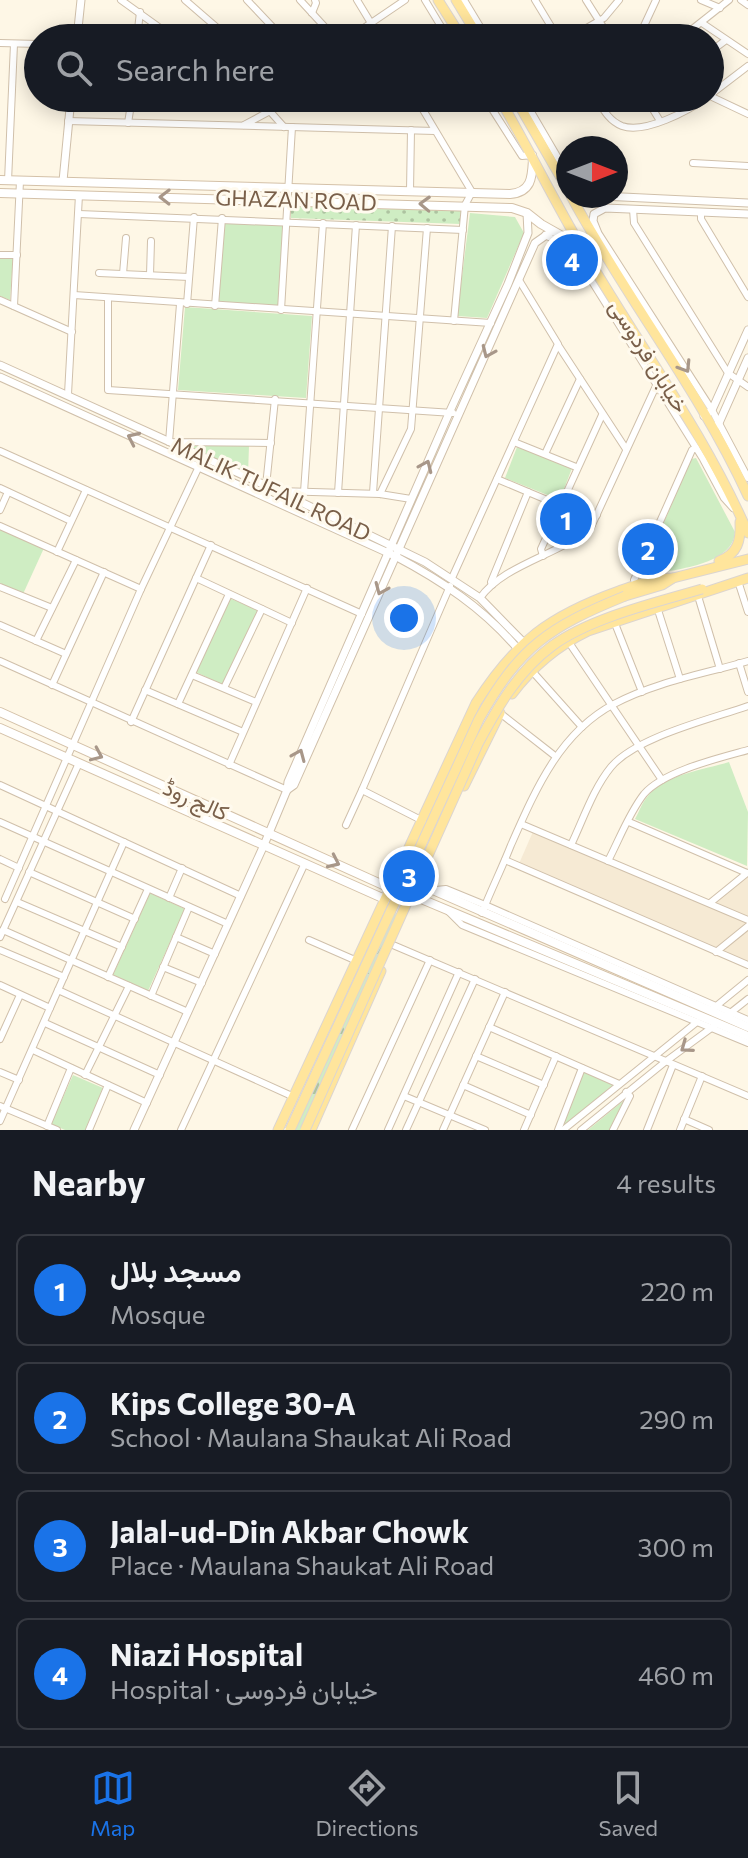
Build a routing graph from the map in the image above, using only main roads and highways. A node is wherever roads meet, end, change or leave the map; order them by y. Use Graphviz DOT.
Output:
graph roads {
  1 [pos="439,0"];
  2 [pos="454,0"];
  3 [pos="455,24"];
  4 [pos="468,24"];
  5 [pos="507,112"];
  6 [pos="524,112"];
  7 [pos="533,155"];
  8 [pos="556,161"];
  9 [pos="4,180"];
  10 [pos="0,193"];
  11 [pos="579,208"];
  12 [pos="581,247"];
  13 [pos="660,383"];
  14 [pos="684,384"];
  15 [pos="748,496"];
  16 [pos="740,516"];
  17 [pos="748,533"];
  18 [pos="748,559"];
  19 [pos="703,571"];
  20 [pos="673,578"];
  21 [pos="743,580"];
  22 [pos="700,592"];
  23 [pos="0,712"];
  24 [pos="0,728"];
  25 [pos="464,729"];
  26 [pos="485,742"];
  27 [pos="450,763"];
  28 [pos="472,769"];
  29 [pos="419,884"];
  30 [pos="392,889"];
  31 [pos="414,896"];
  32 [pos="387,900"];
  33 [pos="334,1014"];
  34 [pos="707,1014"];
  35 [pos="721,1020"];
  36 [pos="748,1027"];
  37 [pos="355,1030"];
  38 [pos="748,1036"];
  39 [pos="318,1048"];
  40 [pos="344,1055"];
  41 [pos="278,1130"];
  42 [pos="290,1130"];
  43 [pos="305,1130"];
  44 [pos="311,1130"];
  1 -- 2 [label="main road"];
  1 -- 3 [label="main road"];
  2 -- 4 [label="main road"];
  5 -- 7 [label="main road, خیابان فردوسی"];
  6 -- 8 [label="main road"];
  7 -- 9 [label="main road, GHAZAN ROAD"];
  7 -- 12 [label="main road, خیابان فردوسی"];
  12 -- 10 [label="main road, GHAZAN ROAD, one-way"];
  11 -- 14 [label="main road, خیابان فردوسی"];
  12 -- 13 [label="main road, خیابان فردوسی"];
  13 -- 14 [label="main road"];
  13 -- 16 [label="main road, خیابان فردوسی"];
  14 -- 15 [label="main road, خیابان فردوسی"];
  16 -- 17 [label="main road, خیابان فردوسی"];
  16 -- 19 [label="main road"];
  18 -- 19 [label="main road"];
  19 -- 20 [label="main road"];
  20 -- 25 [label="main road"];
  20 -- 42 [label="main road, bridge"];
  21 -- 22 [label="main road"];
  22 -- 26 [label="main road"];
  22 -- 43 [label="main road, bridge"];
  23 -- 30 [label="main road, کالج روڈ, one-way"];
  24 -- 32 [label="main road, کالج روڈ"];
  25 -- 26 [label="main road"];
  25 -- 27 [label="main road"];
  26 -- 28 [label="main road"];
  27 -- 28 [label="main road"];
  27 -- 30 [label="main road"];
  28 -- 29 [label="main road"];
  29 -- 31 [label="main road"];
  29 -- 34 [label="main road"];
  30 -- 32 [label="main road"];
  31 -- 34 [label="main road"];
  31 -- 37 [label="main road"];
  32 -- 33 [label="main road"];
  33 -- 37 [label="main road"];
  33 -- 39 [label="main road"];
  34 -- 35 [label="main road"];
  35 -- 36 [label="main road"];
  35 -- 38 [label="main road"];
  37 -- 40 [label="main road"];
  39 -- 40 [label="main road"];
  39 -- 41 [label="main road"];
  40 -- 44 [label="main road"];
}
